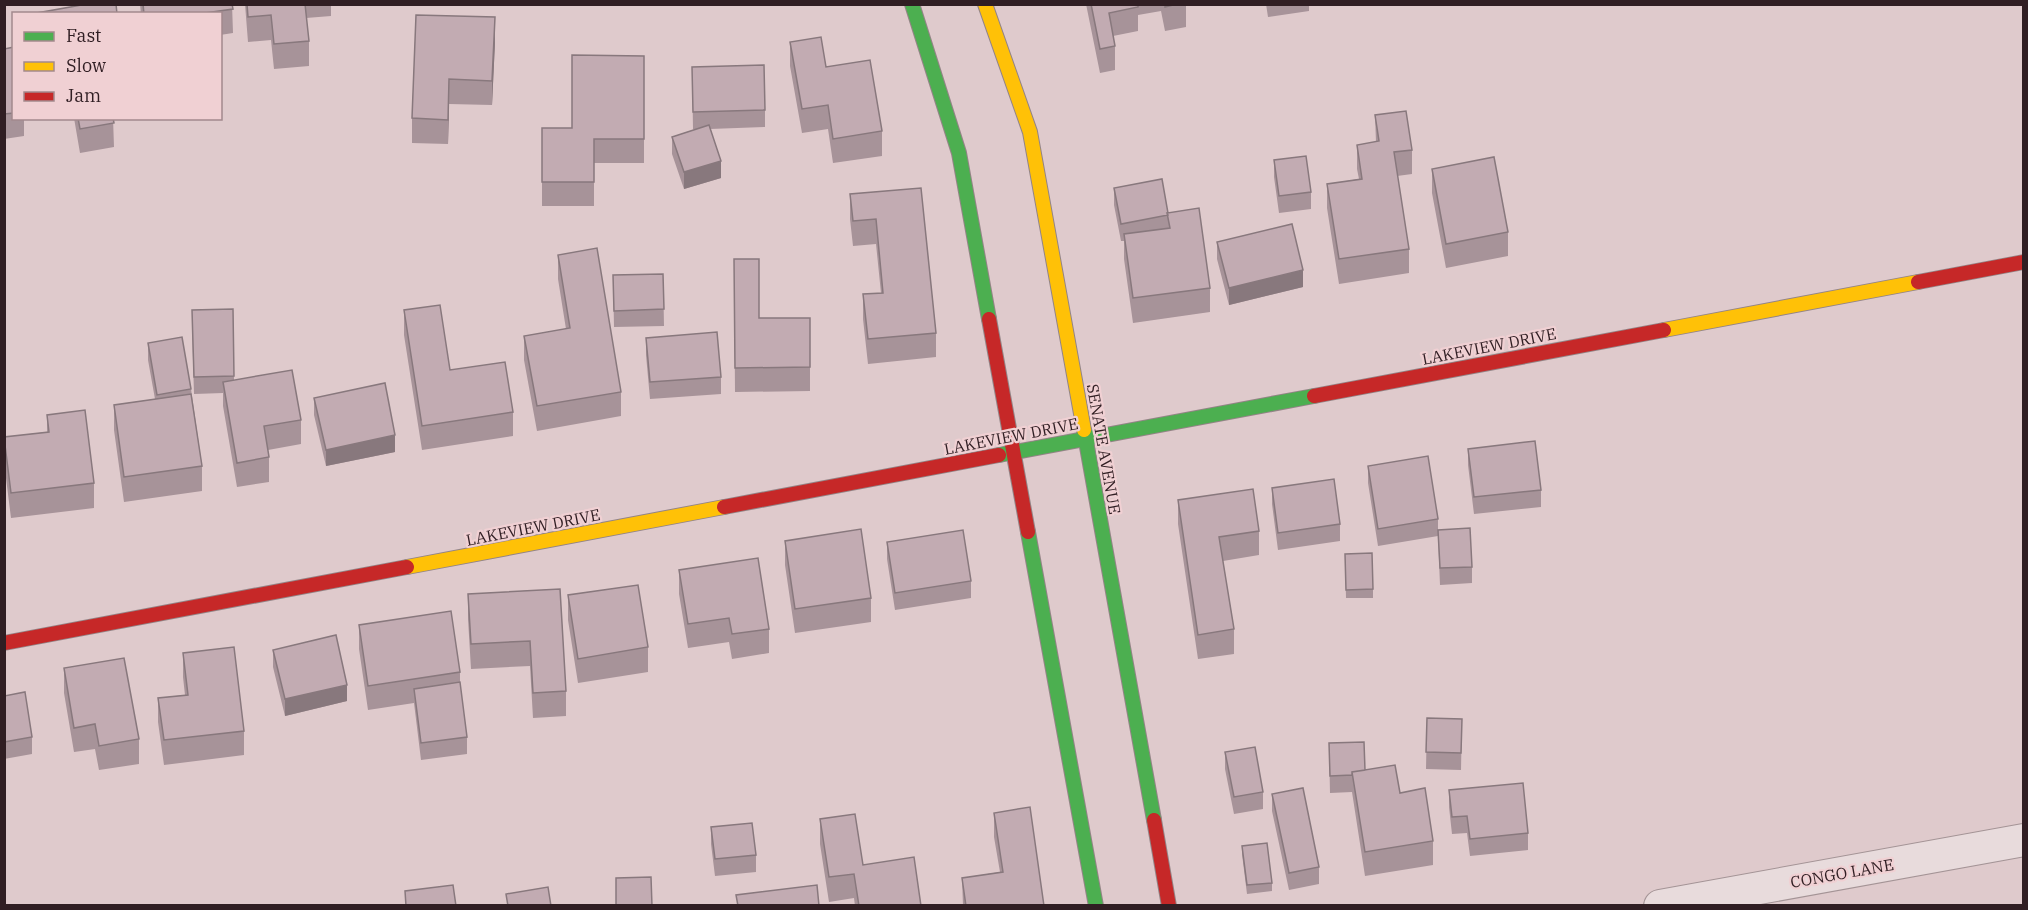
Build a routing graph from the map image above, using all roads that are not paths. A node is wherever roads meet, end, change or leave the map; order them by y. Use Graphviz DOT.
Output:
graph roads {
  1 [pos="912,4"];
  2 [pos="985,4"];
  3 [pos="2024,262"];
  4 [pos="1086,439"];
  5 [pos="1014,453"];
  6 [pos="4,643"];
  7 [pos="2024,840"];
  8 [pos="1096,906"];
  9 [pos="1169,906"];
  10 [pos="1660,906"];
  1 -- 5 [label="street"];
  2 -- 4 [label="street, SENATE AVENUE"];
  3 -- 4 [label="street, LAKEVIEW DRIVE"];
  4 -- 5 [label="street, LAKEVIEW DRIVE"];
  4 -- 9 [label="street, SENATE AVENUE"];
  5 -- 6 [label="street, LAKEVIEW DRIVE"];
  5 -- 8 [label="street"];
  7 -- 10 [label="street, CONGO LANE"];
}
